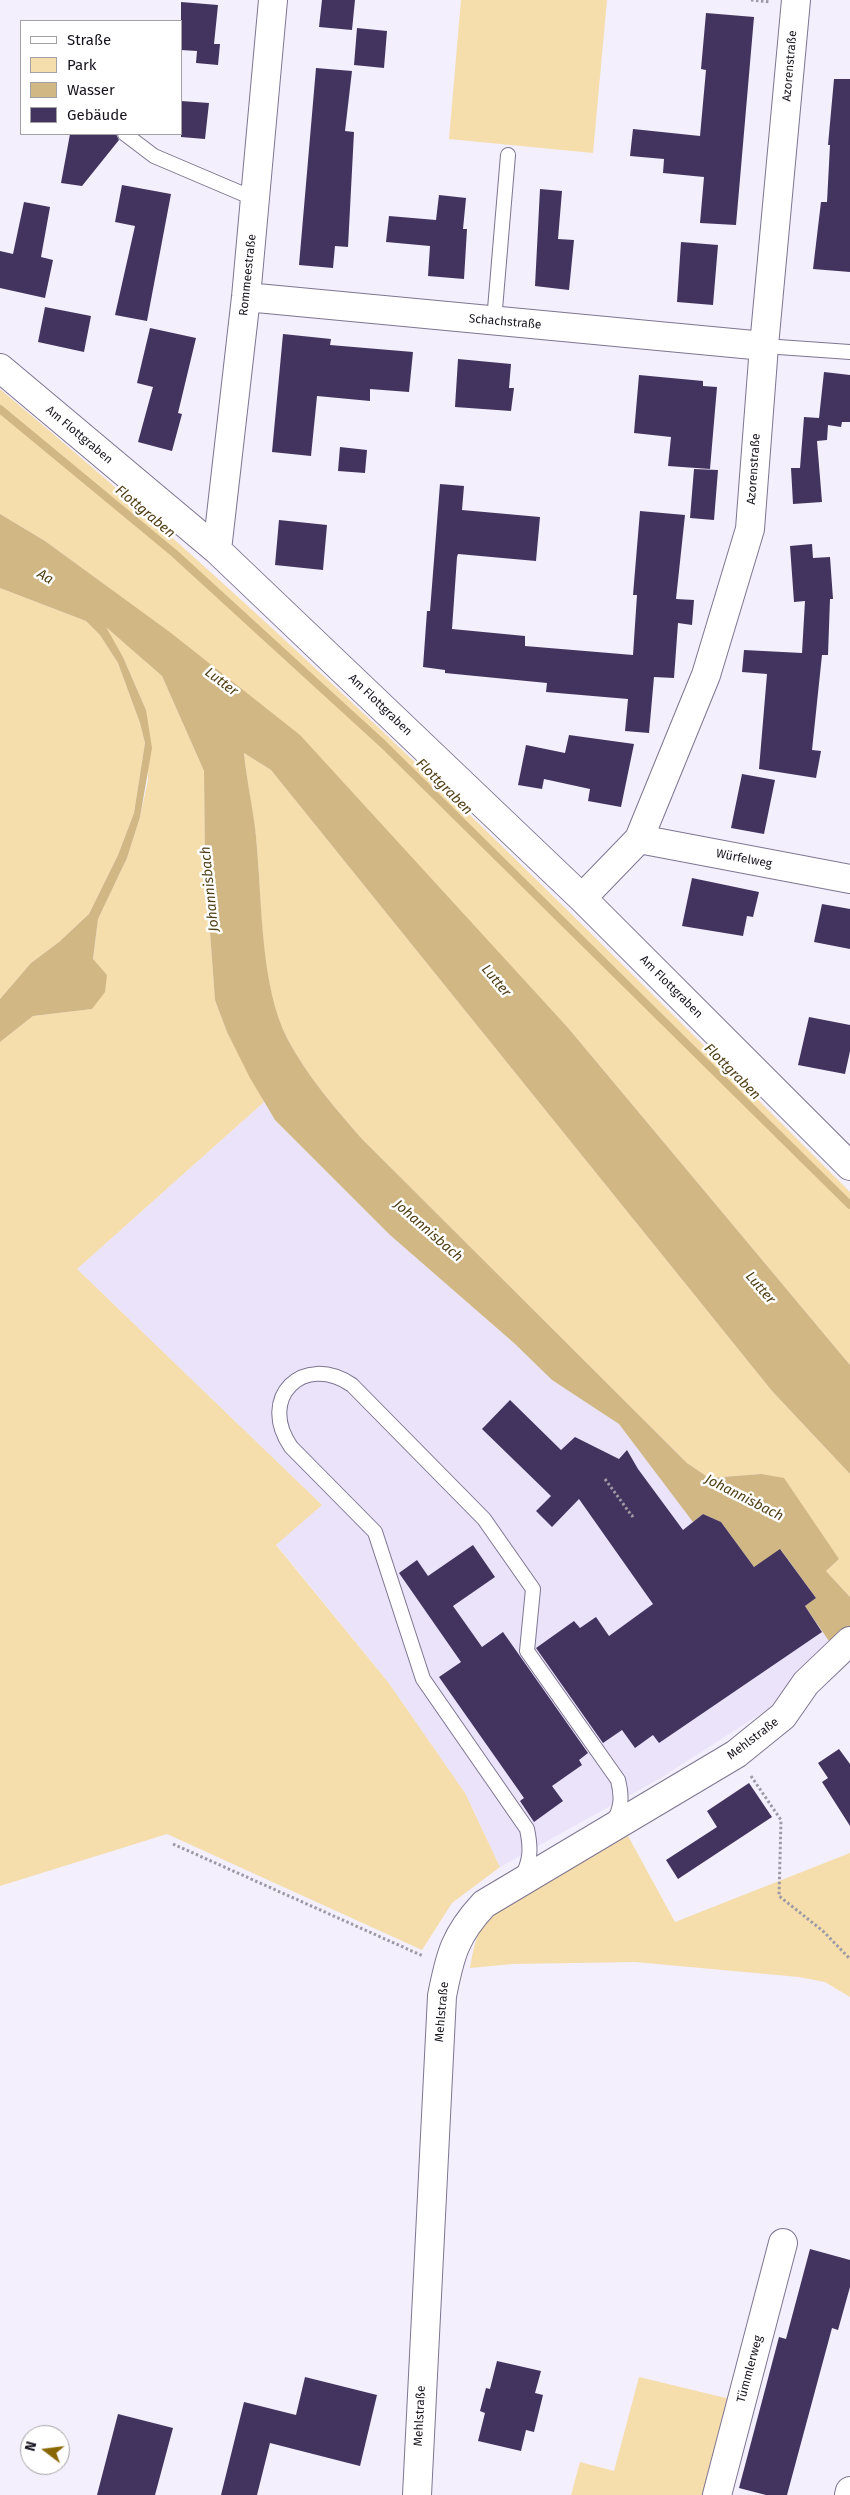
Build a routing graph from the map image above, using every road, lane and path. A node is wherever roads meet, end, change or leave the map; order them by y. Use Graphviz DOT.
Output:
graph roads {
  1 [pos="272,0"];
  2 [pos="796,0"];
  3 [pos="126,135"];
  4 [pos="508,155"];
  5 [pos="255,199"];
  6 [pos="246,297"];
  7 [pos="494,321"];
  8 [pos="764,346"];
  9 [pos="850,352"];
  10 [pos="0,368"];
  11 [pos="217,550"];
  12 [pos="639,839"];
  13 [pos="850,879"];
  14 [pos="582,898"];
  15 [pos="850,1166"];
  16 [pos="605,1478"];
  17 [pos="634,1515"];
  18 [pos="850,1641"];
  19 [pos="736,1754"];
  20 [pos="609,1828"];
  21 [pos="172,1844"];
  22 [pos="517,1882"];
  23 [pos="850,1959"];
  24 [pos="448,1966"];
  25 [pos="783,2243"];
  26 [pos="850,2491"];
  27 [pos="417,2495"];
  28 [pos="717,2495"];
  29 [pos="849,2495"];
  1 -- 5 [label="street, Rommeestraße"];
  2 -- 8 [label="street, Azorenstraße"];
  3 -- 5 [label="lane"];
  4 -- 7 [label="lane"];
  5 -- 6 [label="street, Rommeestraße"];
  6 -- 7 [label="street, Schachstraße"];
  6 -- 11 [label="street, Rommeestraße"];
  7 -- 8 [label="street, Schachstraße"];
  8 -- 9 [label="lane"];
  8 -- 12 [label="street, Azorenstraße"];
  10 -- 11 [label="street, Am Flottgraben"];
  11 -- 14 [label="street, Am Flottgraben"];
  12 -- 13 [label="street, Würfelweg"];
  12 -- 14 [label="street, Azorenstraße"];
  14 -- 15 [label="street, Am Flottgraben"];
  16 -- 17 [label="path"];
  18 -- 19 [label="street, Mehlstraße"];
  19 -- 20 [label="street, Mehlstraße"];
  19 -- 23 [label="path"];
  20 -- 22 [label="street, Mehlstraße"];
  20 -- 22 [label="lane"];
  21 -- 24 [label="path"];
  22 -- 24 [label="street, Mehlstraße"];
  24 -- 27 [label="street, Mehlstraße"];
  25 -- 28 [label="street, Tümmlerweg"];
  26 -- 29 [label="street"];
}
